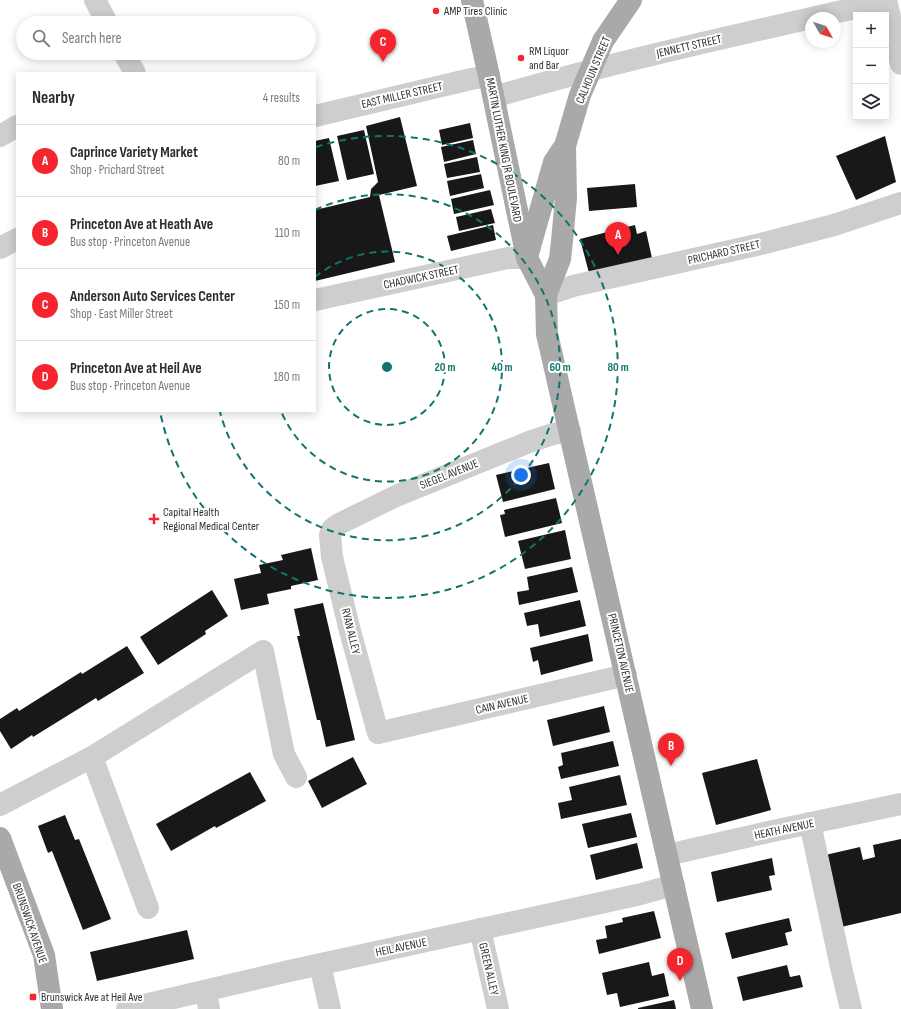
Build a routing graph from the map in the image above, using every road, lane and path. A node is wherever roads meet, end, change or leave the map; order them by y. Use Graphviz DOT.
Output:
graph roads {
  1 [pos="95,0"];
  2 [pos="472,0"];
  3 [pos="631,0"];
  4 [pos="886,0"];
  5 [pos="104,16"];
  6 [pos="901,64"];
  7 [pos="591,70"];
  8 [pos="489,76"];
  9 [pos="494,97"];
  10 [pos="316,116"];
  11 [pos="16,127"];
  12 [pos="0,136"];
  13 [pos="565,146"];
  14 [pos="901,203"];
  15 [pos="16,240"];
  16 [pos="0,248"];
  17 [pos="527,258"];
  18 [pos="546,295"];
  19 [pos="316,300"];
  20 [pos="570,431"];
  21 [pos="332,529"];
  22 [pos="626,675"];
  23 [pos="378,733"];
  24 [pos="92,757"];
  25 [pos="296,777"];
  26 [pos="901,804"];
  27 [pos="0,805"];
  28 [pos="810,823"];
  29 [pos="0,838"];
  30 [pos="667,855"];
  31 [pos="674,885"];
  32 [pos="148,908"];
  33 [pos="480,929"];
  34 [pos="320,965"];
  35 [pos="207,1000"];
  36 [pos="52,1009"];
  37 [pos="127,1009"];
  38 [pos="330,1009"];
  39 [pos="498,1009"];
  40 [pos="702,1009"];
  41 [pos="851,1009"];
  1 -- 5 [label="street"];
  2 -- 8 [label="main road, MARTIN LUTHER KING JR BOULEVARD"];
  3 -- 7 [label="main road, CALHOUN STREET"];
  4 -- 6 [label="street"];
  4 -- 7 [label="street, JENNETT STREET"];
  7 -- 9 [label="street, JENNETT STREET"];
  7 -- 13 [label="main road, CALHOUN STREET"];
  8 -- 9 [label="main road, MARTIN LUTHER KING JR BOULEVARD"];
  8 -- 10 [label="street, EAST MILLER STREET"];
  9 -- 17 [label="main road, MARTIN LUTHER KING JR BOULEVARD"];
  11 -- 12 [label="street"];
  13 -- 17 [label="main road, CALHOUN STREET"];
  13 -- 18 [label="main road, CALHOUN STREET"];
  14 -- 18 [label="street, PRICHARD STREET"];
  15 -- 16 [label="street"];
  17 -- 18 [label="main road, MARTIN LUTHER KING JR BOULEVARD"];
  17 -- 19 [label="street, CHADWICK STREET"];
  18 -- 20 [label="main road, PRINCETON AVENUE"];
  20 -- 21 [label="street, SIEGEL AVENUE"];
  20 -- 22 [label="main road, PRINCETON AVENUE"];
  21 -- 23 [label="street, RYAN ALLEY"];
  22 -- 23 [label="street, CAIN AVENUE"];
  22 -- 30 [label="main road, PRINCETON AVENUE"];
  24 -- 25 [label="street"];
  24 -- 27 [label="street"];
  24 -- 32 [label="street"];
  26 -- 28 [label="street, HEATH AVENUE"];
  28 -- 30 [label="street, HEATH AVENUE"];
  28 -- 41 [label="street"];
  29 -- 36 [label="main road, BRUNSWICK AVENUE"];
  30 -- 31 [label="main road, PRINCETON AVENUE"];
  31 -- 33 [label="street, HEIL AVENUE"];
  31 -- 40 [label="main road, PRINCETON AVENUE"];
  33 -- 34 [label="street, HEIL AVENUE"];
  33 -- 39 [label="street, GREEN ALLEY"];
  34 -- 35 [label="street, HEIL AVENUE"];
  34 -- 38 [label="street"];
  35 -- 37 [label="street, HEIL AVENUE"];
}
